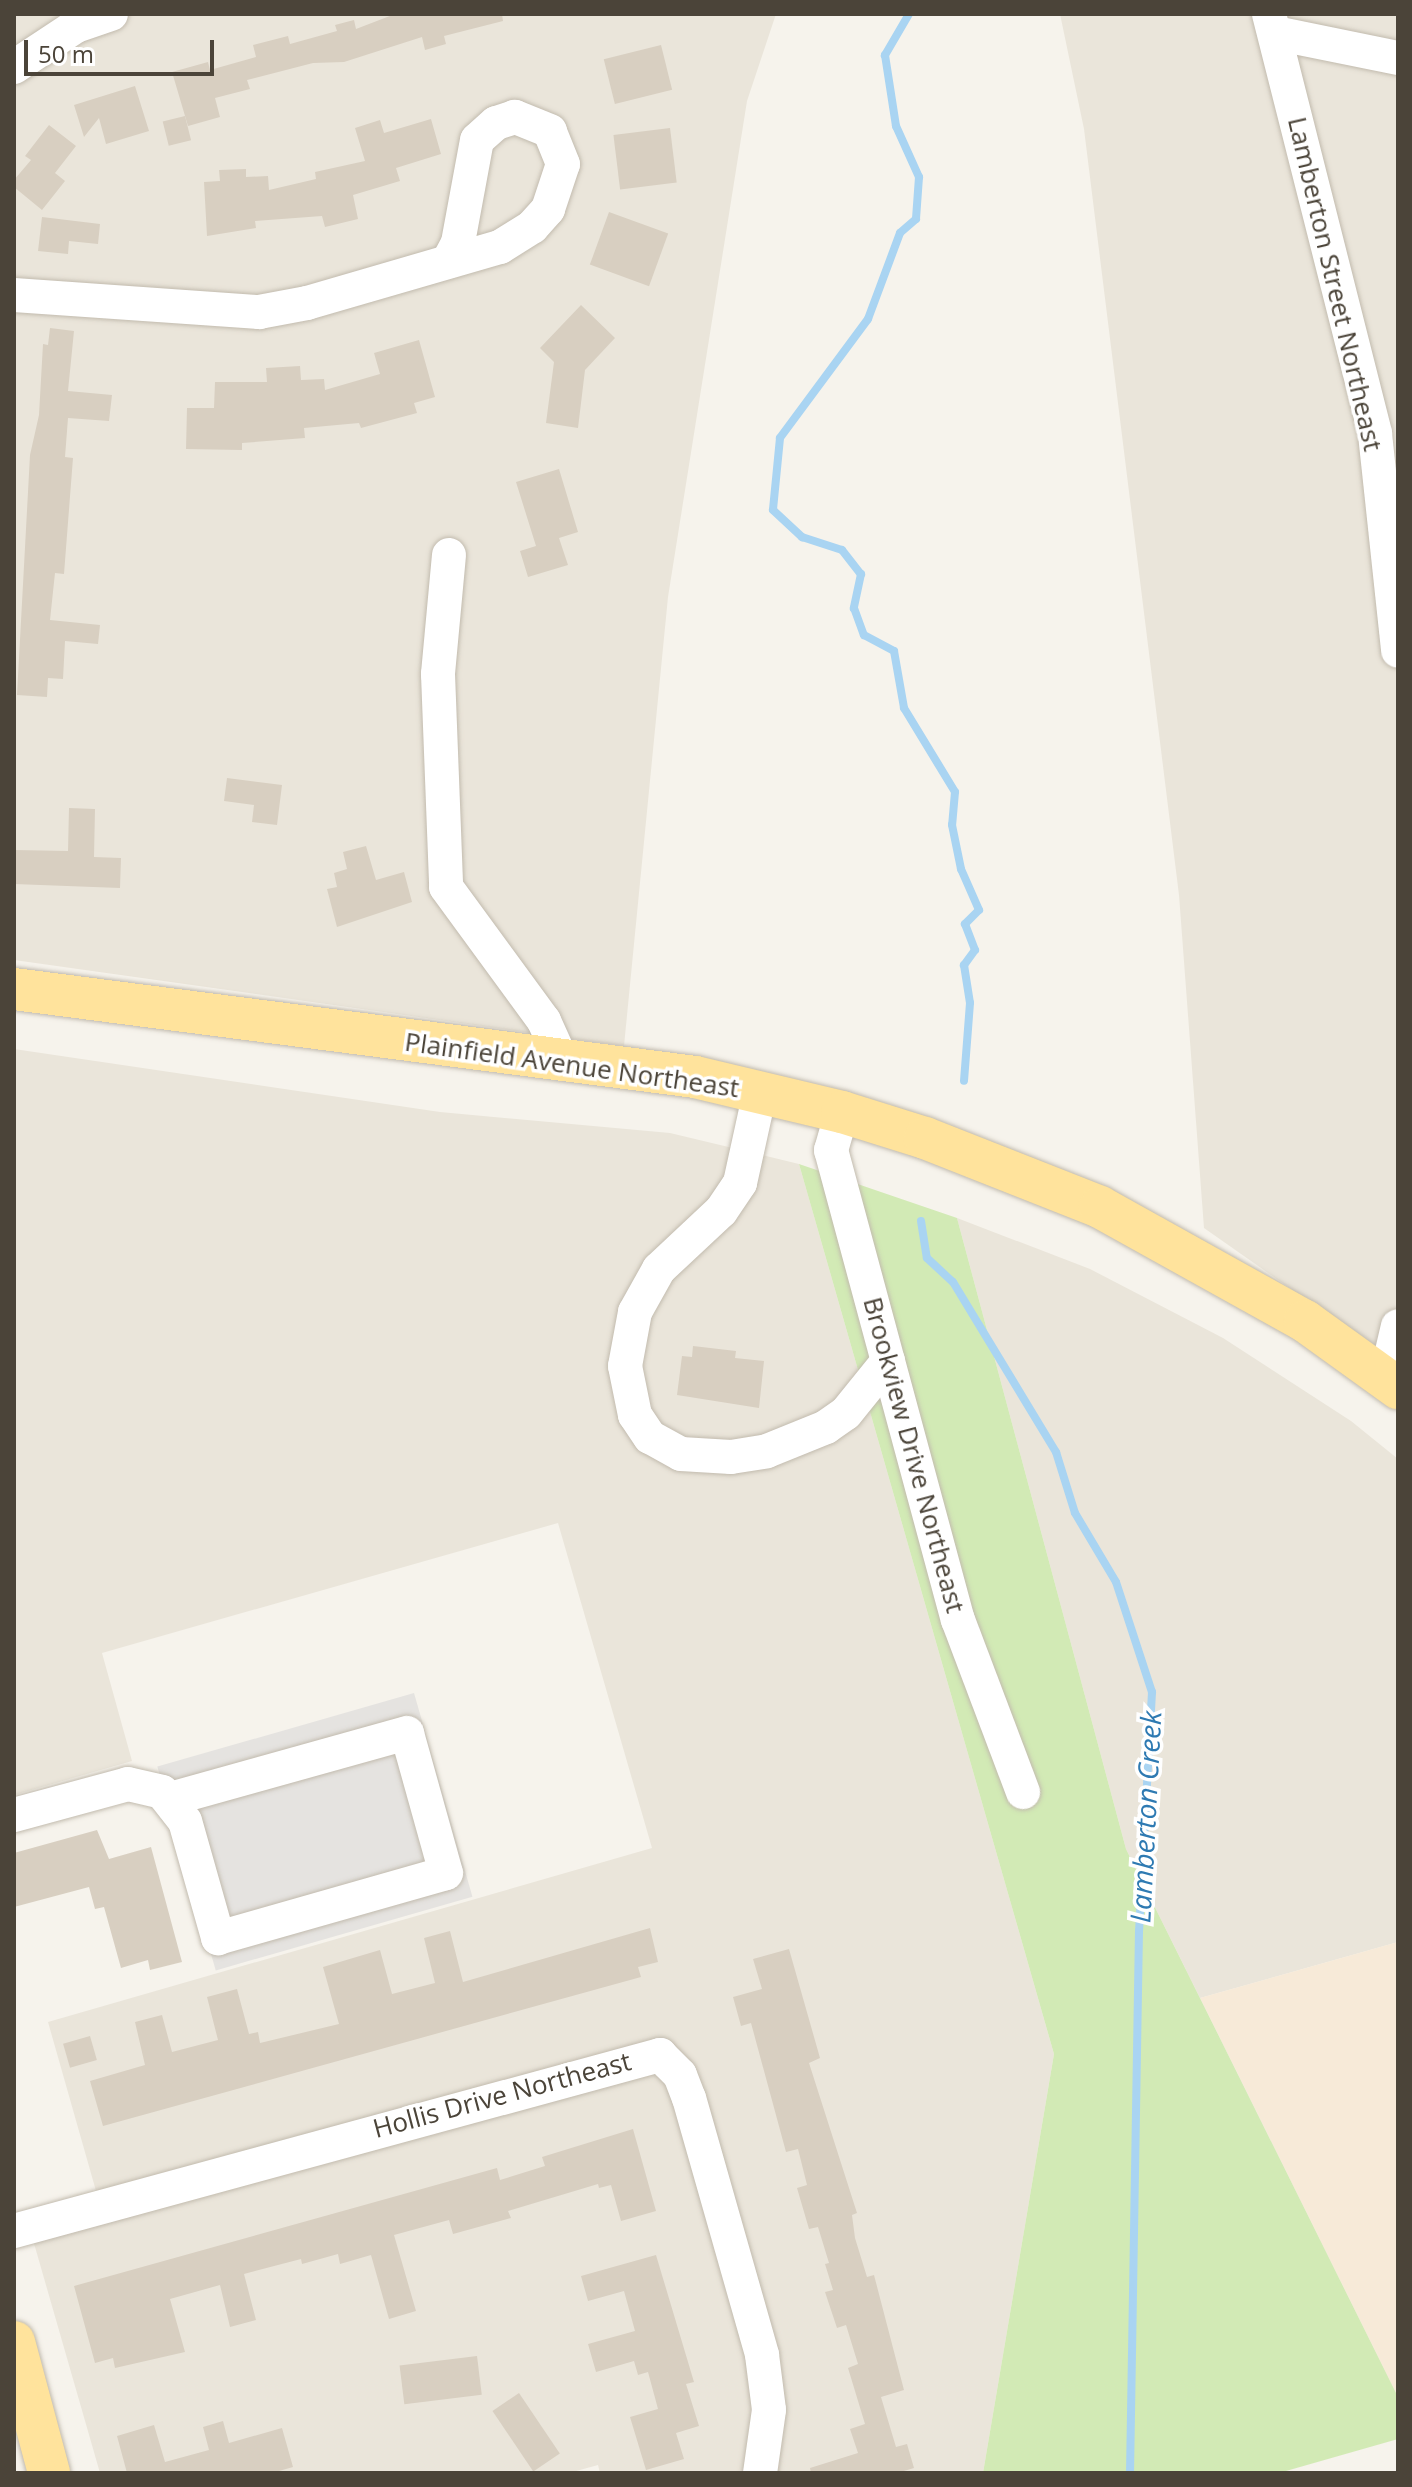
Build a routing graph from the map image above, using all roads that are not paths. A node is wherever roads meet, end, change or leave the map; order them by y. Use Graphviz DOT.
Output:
graph roads {
  1 [pos="111,14"];
  2 [pos="1272,24"];
  3 [pos="1398,58"];
  4 [pos="14,67"];
  5 [pos="448,262"];
  6 [pos="14,295"];
  7 [pos="1386,436"];
  8 [pos="449,555"];
  9 [pos="1398,651"];
  10 [pos="14,989"];
  11 [pos="563,1063"];
  12 [pos="760,1092"];
  13 [pos="842,1112"];
  14 [pos="1398,1326"];
  15 [pos="888,1361"];
  16 [pos="1394,1377"];
  17 [pos="1023,1792"];
  18 [pos="171,1799"];
  19 [pos="14,1815"];
  20 [pos="14,2231"];
  21 [pos="14,2342"];
  22 [pos="49,2473"];
  23 [pos="760,2473"];
  1 -- 4 [label="street"];
  2 -- 3 [label="street"];
  2 -- 7 [label="street, Lamberton Street Northeast"];
  5 -- 6 [label="street"];
  7 -- 9 [label="street, Lamberton Street Northeast"];
  8 -- 11 [label="street"];
  10 -- 11 [label="main road, Plainfield Avenue Northeast"];
  11 -- 12 [label="main road, Plainfield Avenue Northeast"];
  12 -- 13 [label="main road, Plainfield Avenue Northeast"];
  12 -- 15 [label="street"];
  13 -- 15 [label="street, Brookview Drive Northeast"];
  13 -- 16 [label="main road, Plainfield Avenue Northeast"];
  14 -- 16 [label="street"];
  15 -- 17 [label="street, Brookview Drive Northeast"];
  18 -- 18 [label="street"];
  18 -- 19 [label="street"];
  20 -- 23 [label="street, Hollis Drive Northeast"];
  21 -- 22 [label="main road"];
}
